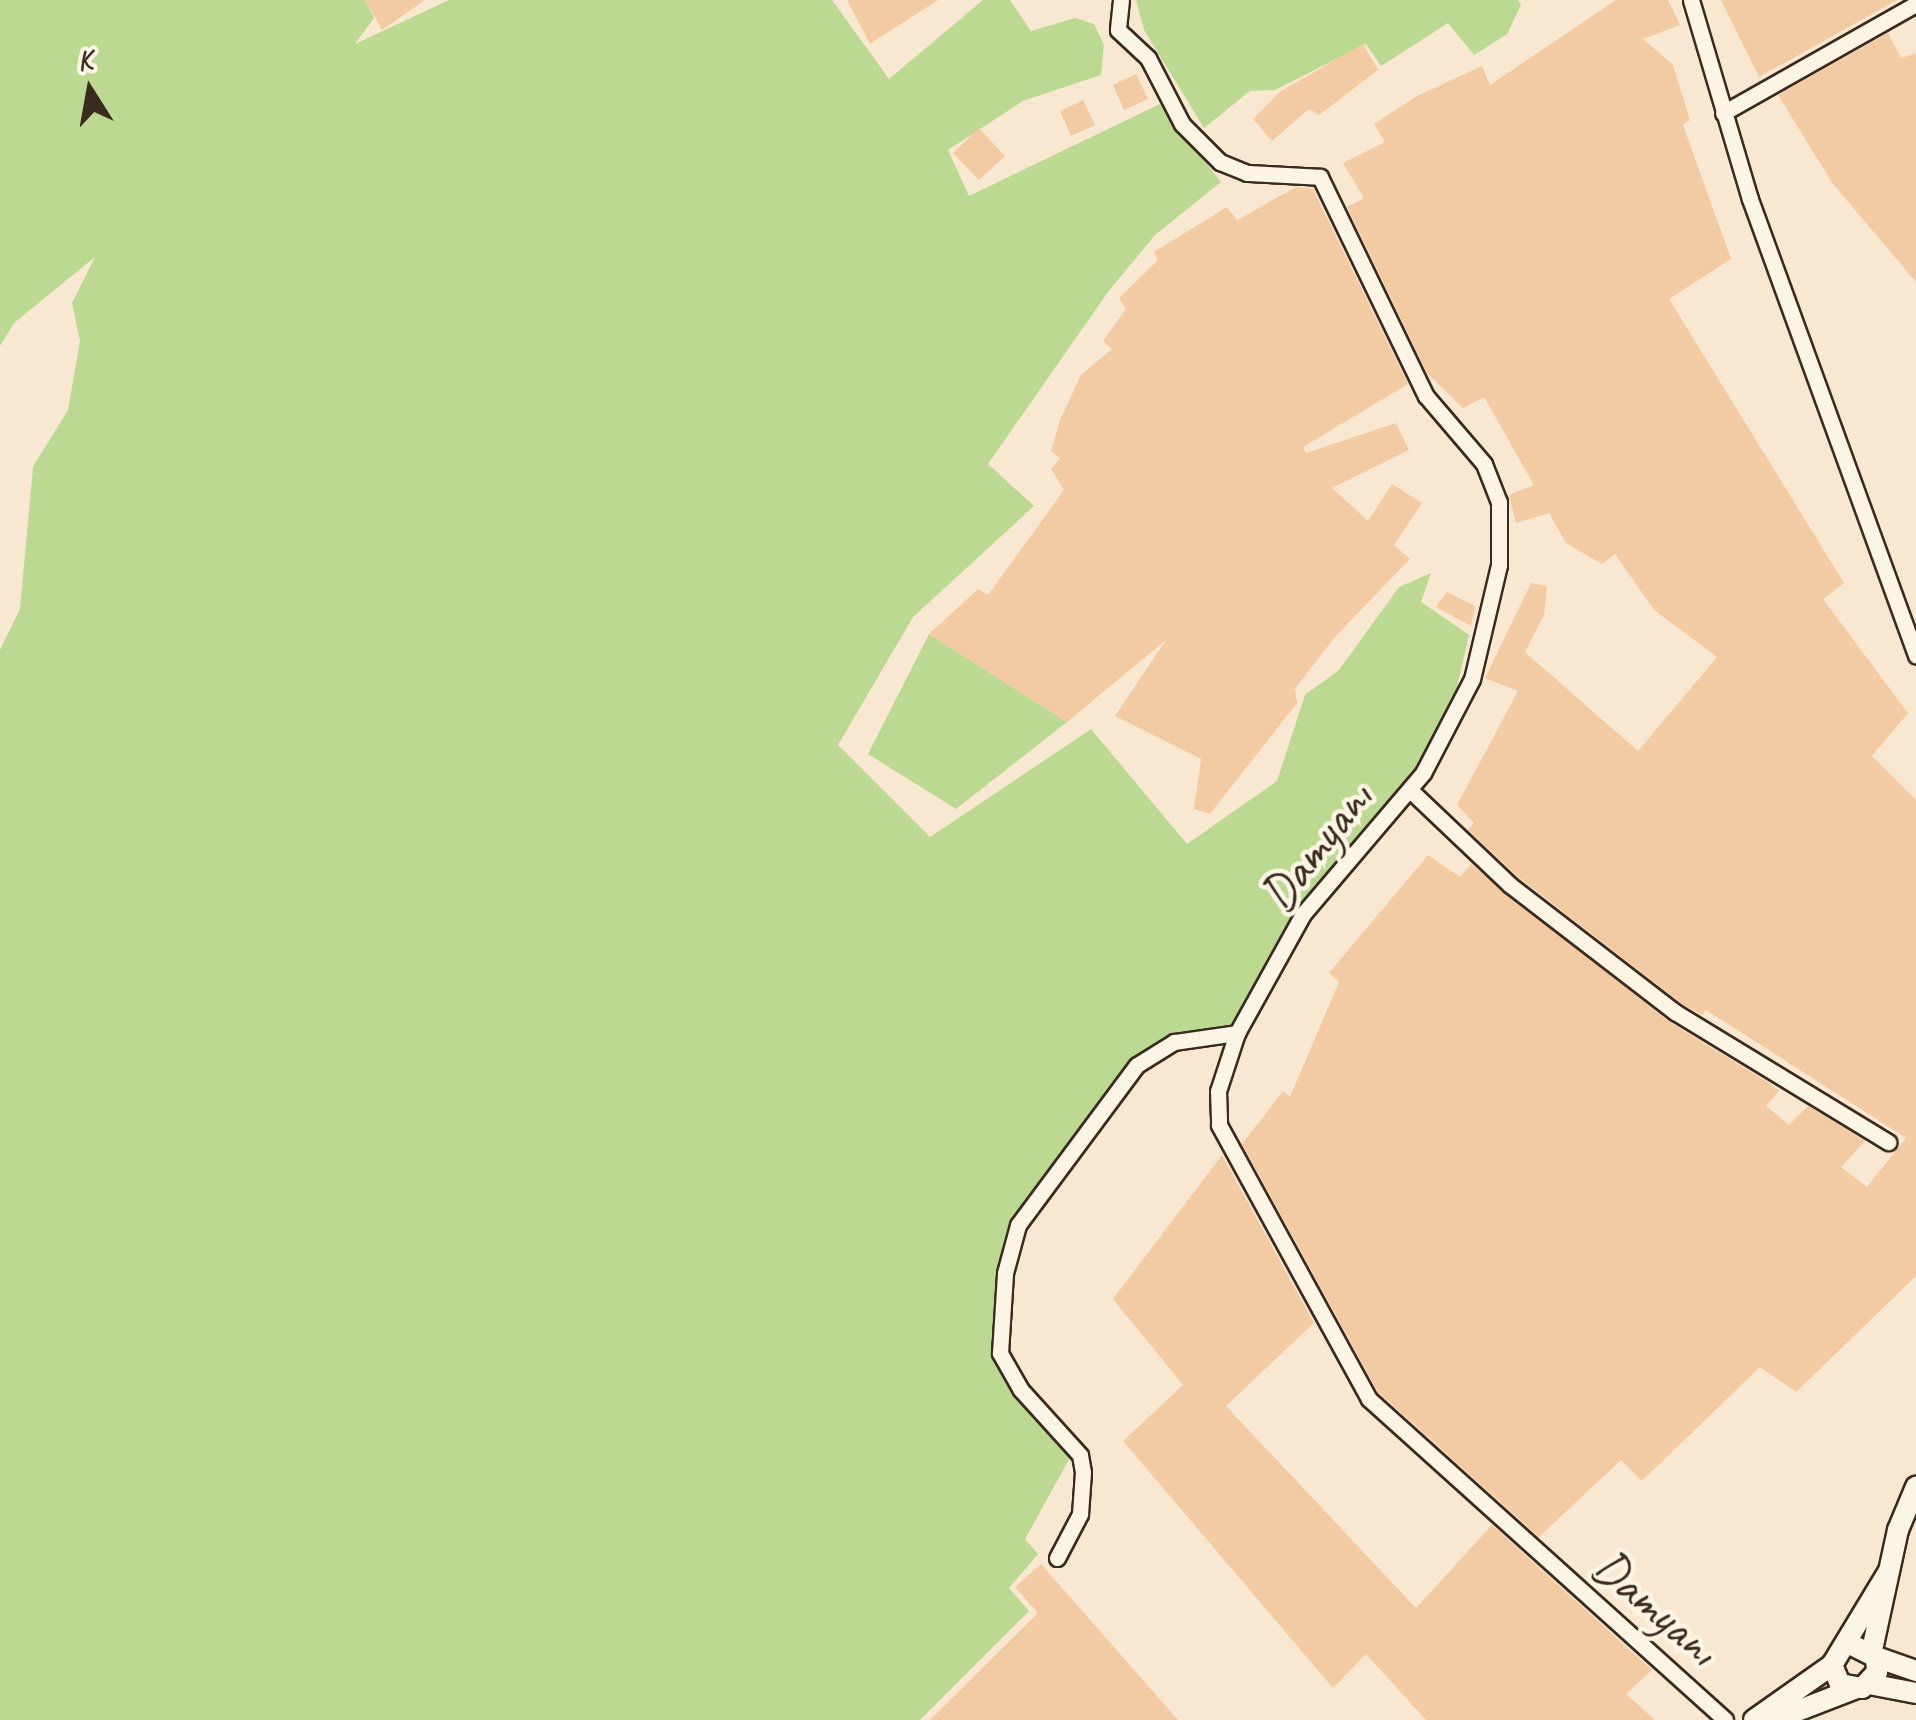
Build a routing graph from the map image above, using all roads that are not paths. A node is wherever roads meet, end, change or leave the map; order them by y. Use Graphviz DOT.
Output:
graph roads {
  1 [pos="1121,0"];
  2 [pos="1691,0"];
  3 [pos="1916,4"];
  4 [pos="1724,114"];
  5 [pos="1916,656"];
  6 [pos="1410,790"];
  7 [pos="1236,1033"];
  8 [pos="1888,1142"];
  9 [pos="1916,1487"];
  10 [pos="1057,1558"];
  11 [pos="1889,1571"];
  12 [pos="1850,1644"];
  13 [pos="1874,1653"];
  14 [pos="1832,1664"];
  15 [pos="1916,1670"];
  16 [pos="1862,1687"];
  17 [pos="1916,1693"];
  18 [pos="1724,1720"];
  19 [pos="1754,1720"];
  20 [pos="1774,1720"];
  1 -- 6 [label="street, Damyanı"];
  2 -- 4 [label="street"];
  3 -- 4 [label="street"];
  4 -- 5 [label="street"];
  6 -- 7 [label="street, Damyanı"];
  6 -- 8 [label="street"];
  7 -- 10 [label="street"];
  7 -- 18 [label="street, Damyanı"];
  9 -- 11 [label="street"];
  11 -- 12 [label="street"];
  11 -- 13 [label="street"];
  12 -- 13 [label="street"];
  12 -- 14 [label="street"];
  13 -- 15 [label="street"];
  13 -- 16 [label="street"];
  14 -- 16 [label="street"];
  14 -- 19 [label="street"];
  16 -- 17 [label="street"];
  16 -- 20 [label="street"];
}
